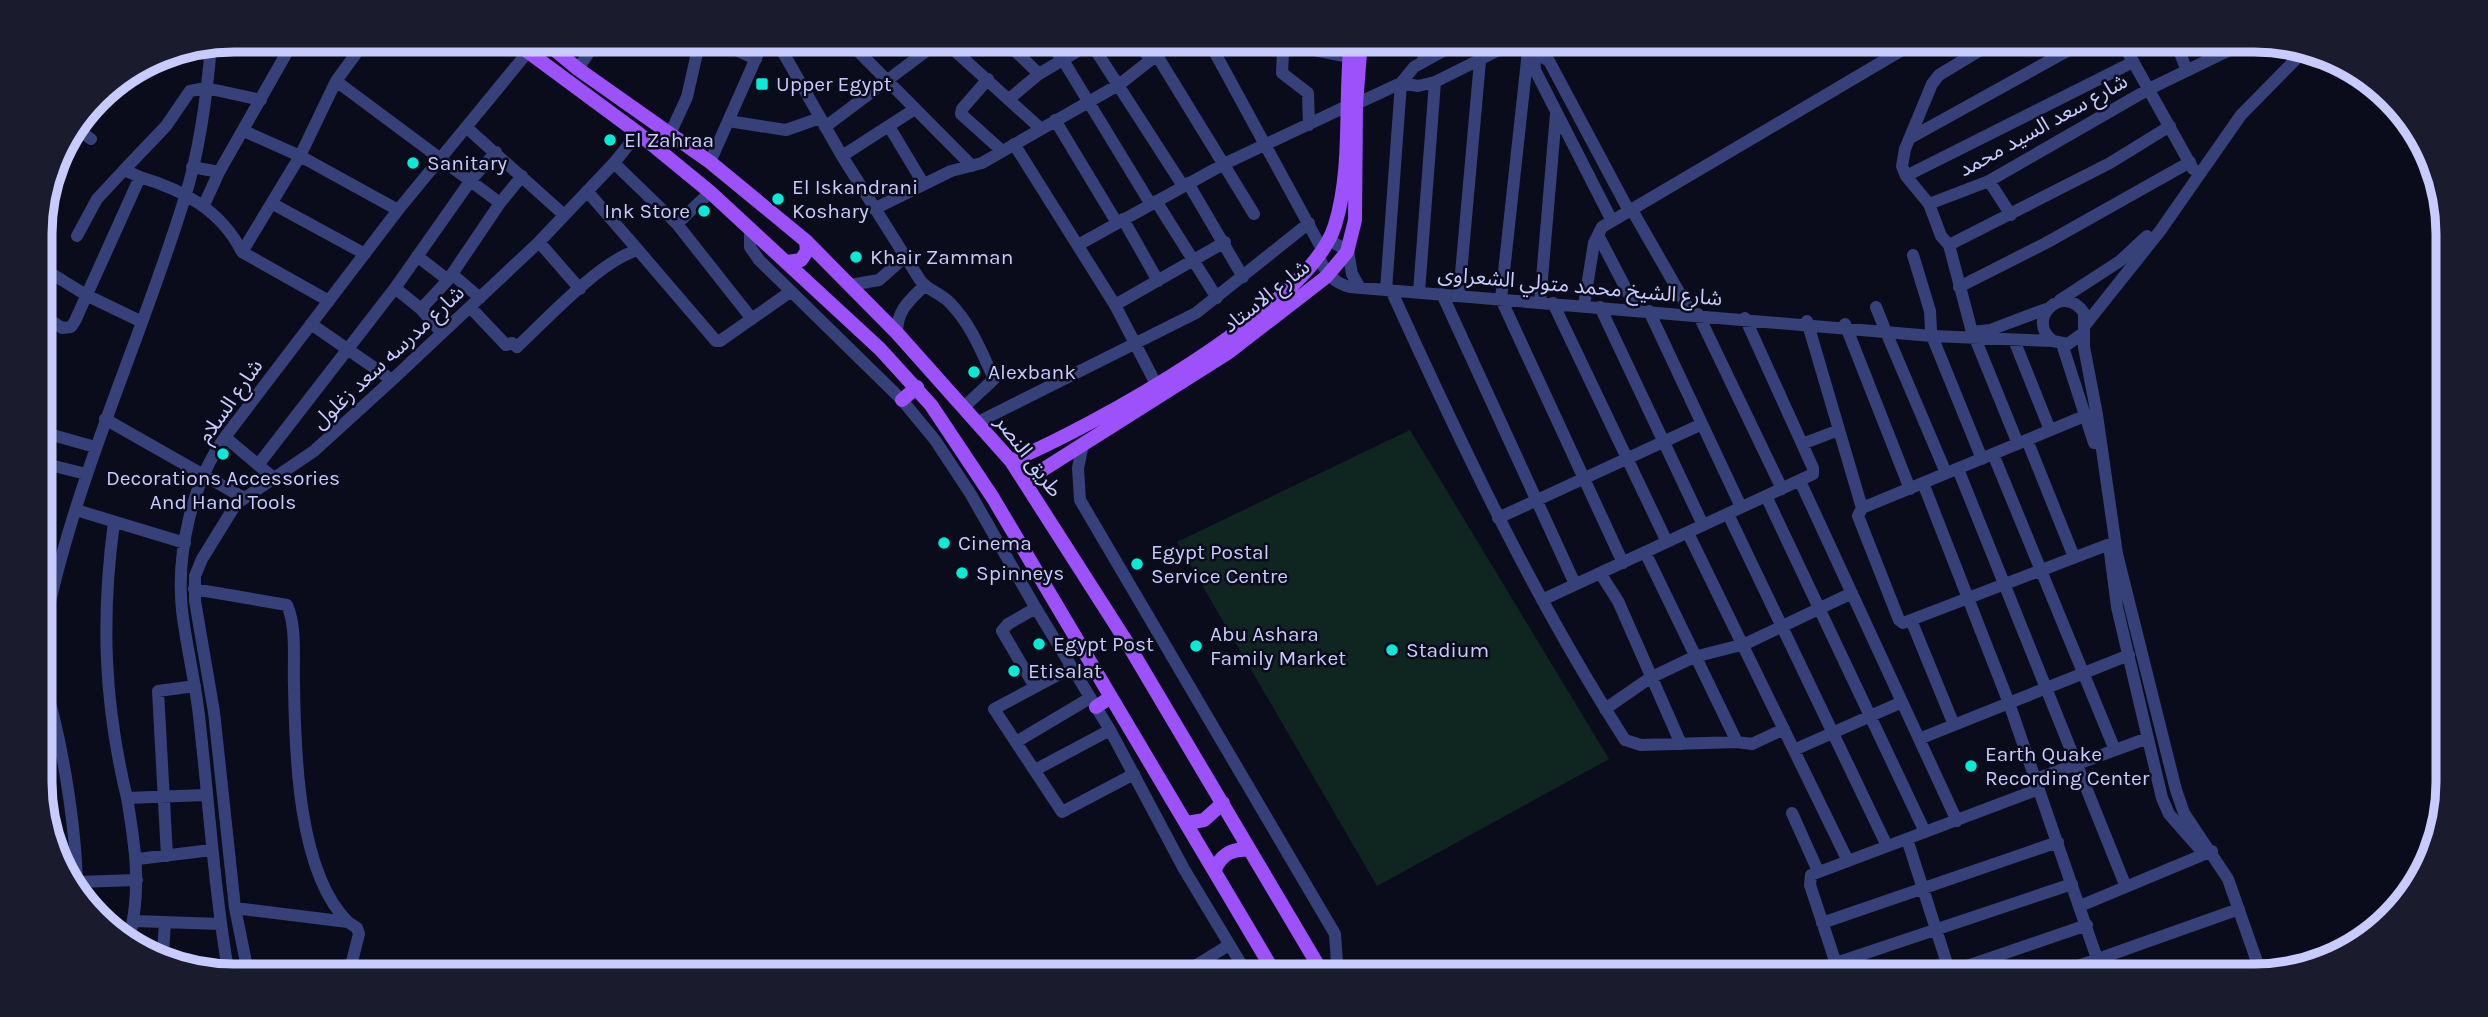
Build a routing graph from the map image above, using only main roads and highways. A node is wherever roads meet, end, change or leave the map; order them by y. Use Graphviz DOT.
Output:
graph roads {
  1 [pos="526,52"];
  2 [pos="557,52"];
  3 [pos="1350,52"];
  4 [pos="1359,52"];
  5 [pos="1350,106"];
  6 [pos="806,241"];
  7 [pos="787,262"];
  8 [pos="836,271"];
  9 [pos="815,288"];
  10 [pos="917,387"];
  11 [pos="902,400"];
  12 [pos="1011,461"];
  13 [pos="1025,481"];
  14 [pos="1111,697"];
  15 [pos="1093,703"];
  16 [pos="1223,803"];
  17 [pos="1187,823"];
  18 [pos="1249,850"];
  19 [pos="1215,869"];
  20 [pos="1271,964"];
  21 [pos="1318,964"];
  1 -- 7 [label="main road"];
  2 -- 6 [label="main road, طريق النصر"];
  3 -- 5 [label="main road, شارع الاستاد"];
  4 -- 5 [label="main road, شارع الاستاد"];
  5 -- 12 [label="main road, شارع الاستاد"];
  5 -- 13 [label="main road, شارع الاستاد"];
  6 -- 7 [label="main road"];
  6 -- 8 [label="main road, طريق النصر"];
  7 -- 9 [label="main road"];
  8 -- 9 [label="main road"];
  8 -- 12 [label="main road, طريق النصر"];
  9 -- 10 [label="main road"];
  10 -- 11 [label="main road"];
  10 -- 14 [label="main road"];
  12 -- 13 [label="main road, طريق النصر"];
  13 -- 16 [label="main road, طريق النصر"];
  14 -- 15 [label="main road"];
  14 -- 17 [label="main road"];
  16 -- 17 [label="main road"];
  16 -- 18 [label="main road, طريق النصر"];
  17 -- 19 [label="main road"];
  18 -- 19 [label="main road"];
  18 -- 21 [label="main road, طريق النصر"];
  19 -- 20 [label="main road"];
}
